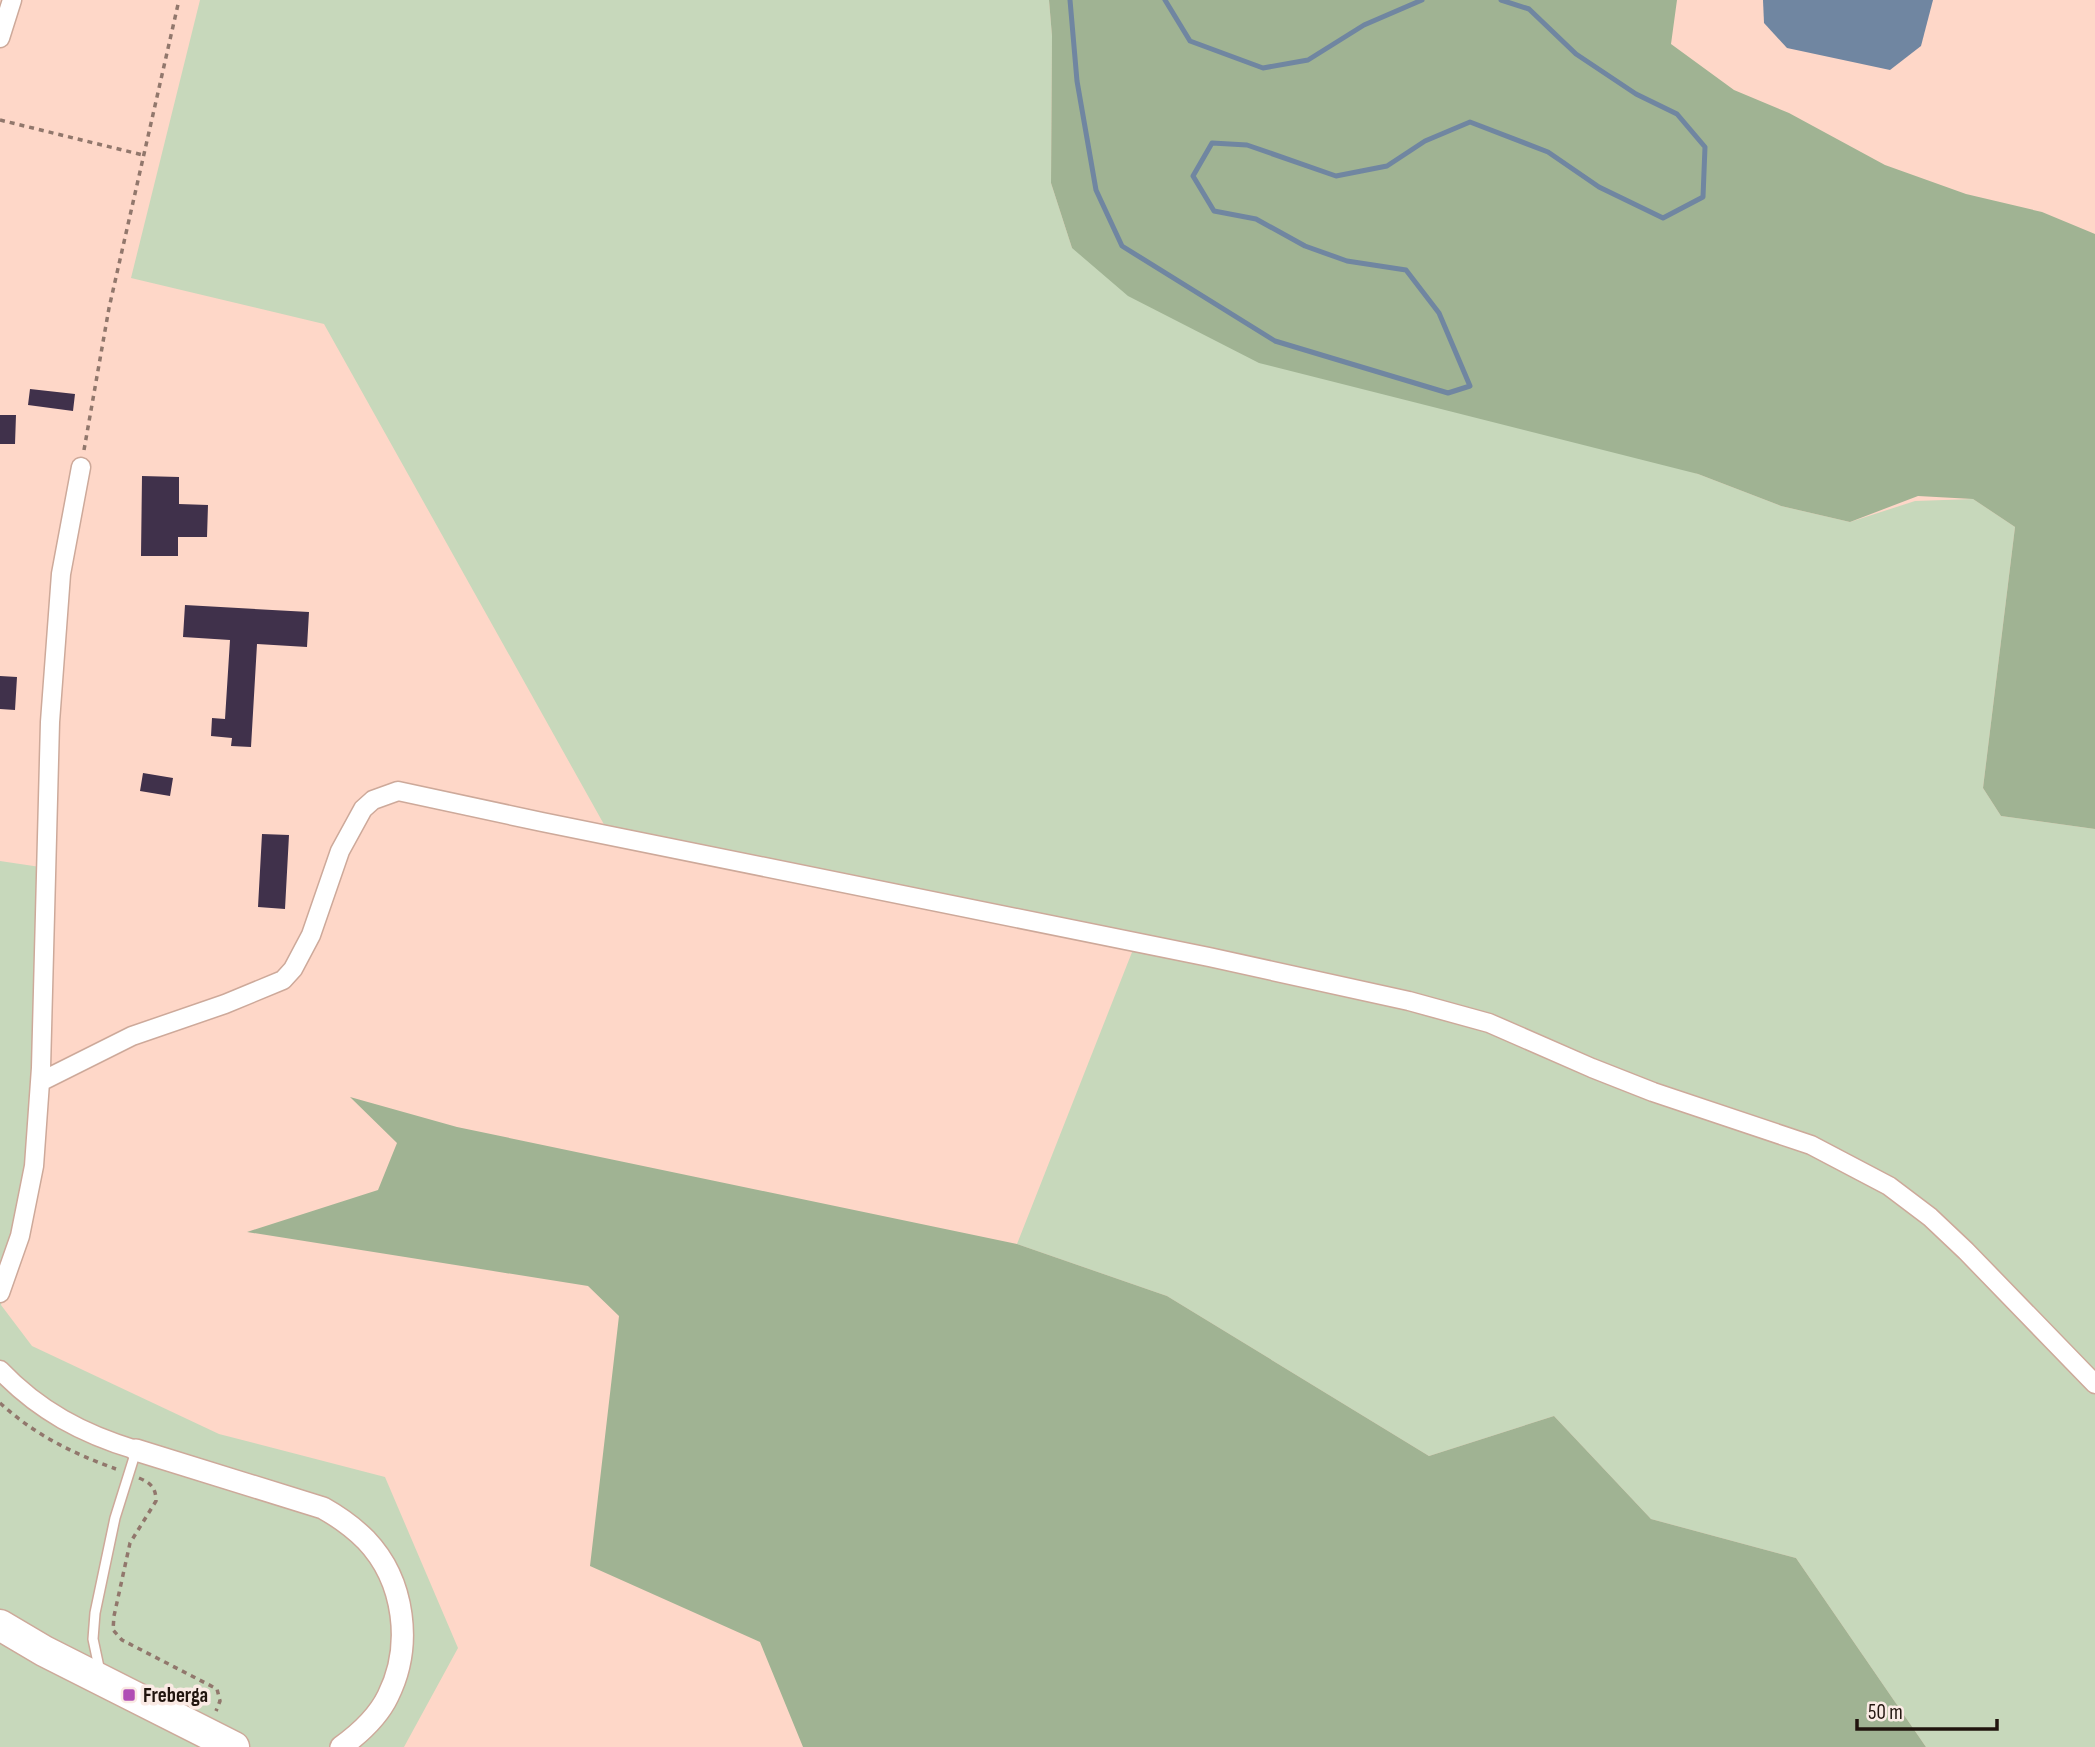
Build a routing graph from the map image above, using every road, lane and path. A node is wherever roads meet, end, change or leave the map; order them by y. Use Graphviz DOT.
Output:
graph roads {
  1 [pos="12,0"];
  2 [pos="179,0"];
  3 [pos="0,38"];
  4 [pos="0,120"];
  5 [pos="143,155"];
  6 [pos="81,467"];
  7 [pos="40,1082"];
  8 [pos="0,1293"];
  9 [pos="0,1370"];
  10 [pos="2095,1384"];
  11 [pos="0,1403"];
  12 [pos="136,1450"];
  13 [pos="129,1475"];
  14 [pos="0,1625"];
  15 [pos="103,1681"];
  16 [pos="206,1732"];
  17 [pos="234,1747"];
  18 [pos="341,1747"];
  1 -- 3 [label="street"];
  2 -- 5 [label="path"];
  4 -- 5 [label="path"];
  5 -- 6 [label="path"];
  6 -- 7 [label="street"];
  7 -- 8 [label="street"];
  7 -- 10 [label="street"];
  9 -- 12 [label="street"];
  11 -- 13 [label="path"];
  12 -- 13 [label="lane"];
  12 -- 18 [label="street"];
  13 -- 15 [label="lane"];
  13 -- 16 [label="path"];
  14 -- 15 [label="highway"];
  15 -- 16 [label="highway"];
  16 -- 17 [label="highway"];
}
